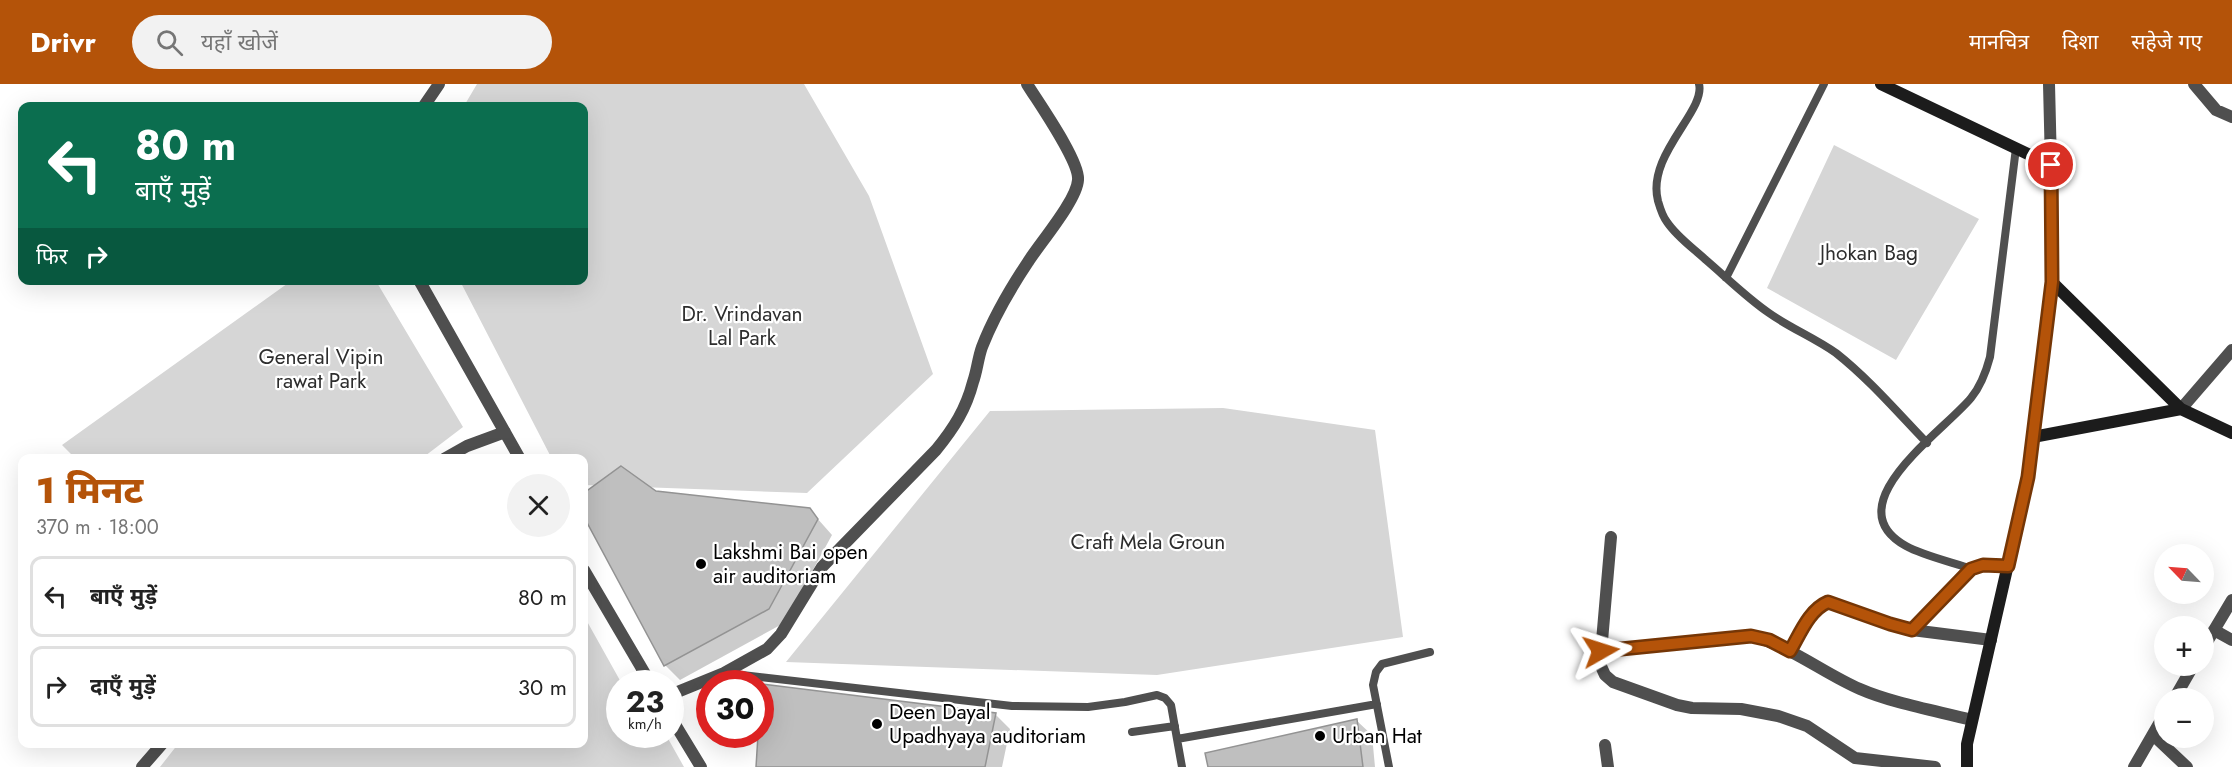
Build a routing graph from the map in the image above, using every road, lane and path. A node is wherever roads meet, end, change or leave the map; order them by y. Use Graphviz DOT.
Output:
graph roads {
  1 [pos="439,84"];
  2 [pos="1027,84"];
  3 [pos="1699,84"];
  4 [pos="1824,84"];
  5 [pos="1881,84"];
  6 [pos="2048,84"];
  7 [pos="2194,84"];
  8 [pos="427,102"];
  9 [pos="2232,117"];
  10 [pos="2016,148"];
  11 [pos="2051,165"];
  12 [pos="1726,278"];
  13 [pos="2052,282"];
  14 [pos="422,285"];
  15 [pos="2232,350"];
  16 [pos="2181,409"];
  17 [pos="505,432"];
  18 [pos="2232,433"];
  19 [pos="2033,437"];
  20 [pos="1927,443"];
  21 [pos="453,454"];
  22 [pos="517,454"];
  23 [pos="1611,537"];
  24 [pos="2008,566"];
  25 [pos="1971,569"];
  26 [pos="588,577"];
  27 [pos="2232,600"];
  28 [pos="1912,630"];
  29 [pos="2214,630"];
  30 [pos="1991,640"];
  31 [pos="2232,640"];
  32 [pos="1601,651"];
  33 [pos="1790,651"];
  34 [pos="1430,652"];
  35 [pos="643,670"];
  36 [pos="730,670"];
  37 [pos="774,679"];
  38 [pos="1377,704"];
  39 [pos="1972,720"];
  40 [pos="1175,726"];
  41 [pos="1132,732"];
  42 [pos="2153,735"];
  43 [pos="684,739"];
  44 [pos="1177,739"];
  45 [pos="1605,745"];
  46 [pos="159,748"];
  47 [pos="142,767"];
  48 [pos="701,767"];
  49 [pos="1182,767"];
  50 [pos="1389,767"];
  51 [pos="1608,767"];
  52 [pos="1935,767"];
  53 [pos="1966,767"];
  54 [pos="2134,767"];
  55 [pos="2187,767"];
  1 -- 8 [label="street"];
  2 -- 36 [label="street"];
  3 -- 12 [label="lane"];
  4 -- 12 [label="lane"];
  5 -- 10 [label="street"];
  6 -- 11 [label="street"];
  7 -- 9 [label="street"];
  10 -- 11 [label="street"];
  10 -- 20 [label="lane"];
  11 -- 13 [label="street"];
  12 -- 20 [label="lane"];
  13 -- 16 [label="street"];
  13 -- 19 [label="street"];
  14 -- 17 [label="street"];
  15 -- 16 [label="street"];
  16 -- 18 [label="street"];
  16 -- 19 [label="street"];
  17 -- 21 [label="street"];
  17 -- 22 [label="street"];
  19 -- 24 [label="street"];
  20 -- 25 [label="lane"];
  23 -- 32 [label="street"];
  24 -- 25 [label="street"];
  24 -- 30 [label="street"];
  25 -- 28 [label="street"];
  26 -- 35 [label="street"];
  27 -- 29 [label="street"];
  28 -- 30 [label="street"];
  28 -- 33 [label="street"];
  29 -- 31 [label="street"];
  30 -- 39 [label="street"];
  32 -- 33 [label="street"];
  32 -- 52 [label="street"];
  33 -- 39 [label="street"];
  34 -- 38 [label="lane"];
  37 -- 40 [label="lane"];
  38 -- 44 [label="lane"];
  38 -- 50 [label="lane"];
  39 -- 53 [label="street"];
  40 -- 41 [label="lane"];
  40 -- 44 [label="lane"];
  42 -- 54 [label="street"];
  42 -- 55 [label="street"];
  43 -- 48 [label="street"];
  44 -- 49 [label="lane"];
  45 -- 51 [label="street"];
  46 -- 47 [label="street"];
}
